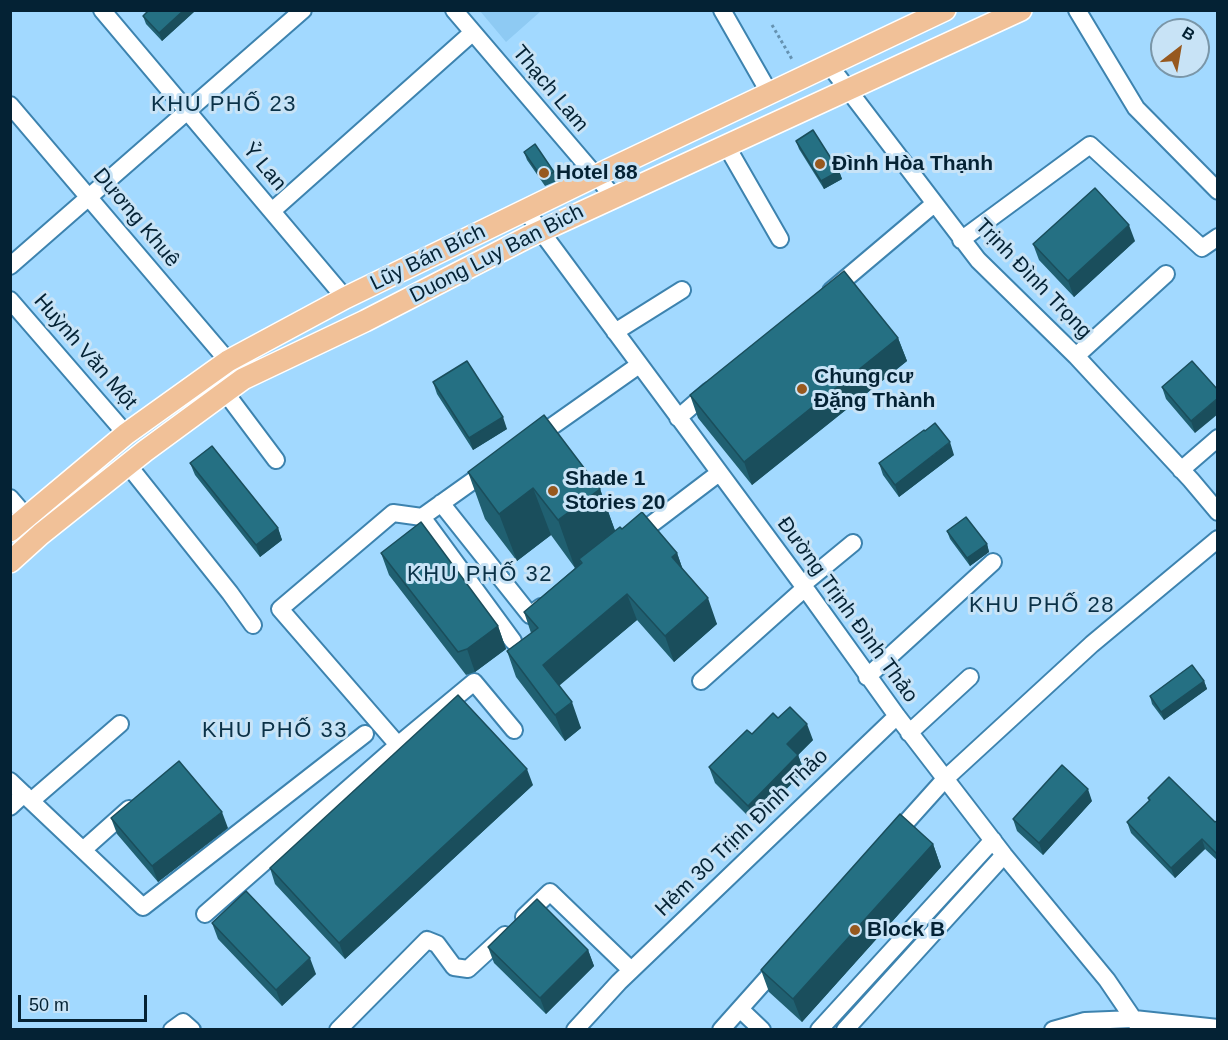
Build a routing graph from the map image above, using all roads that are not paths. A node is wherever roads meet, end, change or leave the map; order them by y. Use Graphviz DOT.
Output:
graph roads {
  1 [pos="102,10"];
  2 [pos="454,10"];
  3 [pos="723,10"];
  4 [pos="945,10"];
  5 [pos="1021,10"];
  6 [pos="1077,10"];
  7 [pos="292,14"];
  8 [pos="472,33"];
  9 [pos="830,66"];
  10 [pos="847,90"];
  11 [pos="770,94"];
  12 [pos="10,105"];
  13 [pos="188,111"];
  14 [pos="726,145"];
  15 [pos="595,176"];
  16 [pos="1218,191"];
  17 [pos="613,196"];
  18 [pos="89,198"];
  19 [pos="934,204"];
  20 [pos="272,211"];
  21 [pos="526,211"];
  22 [pos="539,231"];
  23 [pos="1218,237"];
  24 [pos="780,238"];
  25 [pos="962,240"];
  26 [pos="10,266"];
  27 [pos="1166,274"];
  28 [pos="682,290"];
  29 [pos="345,298"];
  30 [pos="821,299"];
  31 [pos="10,300"];
  32 [pos="615,332"];
  33 [pos="1076,356"];
  34 [pos="228,361"];
  35 [pos="637,362"];
  36 [pos="721,382"];
  37 [pos="225,392"];
  38 [pos="678,418"];
  39 [pos="531,429"];
  40 [pos="126,434"];
  41 [pos="1218,438"];
  42 [pos="520,448"];
  43 [pos="276,460"];
  44 [pos="500,462"];
  45 [pos="128,465"];
  46 [pos="1181,470"];
  47 [pos="719,473"];
  48 [pos="10,498"];
  49 [pos="441,503"];
  50 [pos="1218,512"];
  51 [pos="422,517"];
  52 [pos="27,518"];
  53 [pos="10,531"];
  54 [pos="41,534"];
  55 [pos="1218,538"];
  56 [pos="853,543"];
  57 [pos="622,546"];
  58 [pos="10,562"];
  59 [pos="993,562"];
  60 [pos="804,586"];
  61 [pos="558,595"];
  62 [pos="253,625"];
  63 [pos="513,641"];
  64 [pos="867,677"];
  65 [pos="970,677"];
  66 [pos="701,681"];
  67 [pos="897,716"];
  68 [pos="120,724"];
  69 [pos="514,730"];
  70 [pos="909,733"];
  71 [pos="365,734"];
  72 [pos="398,745"];
  73 [pos="945,779"];
  74 [pos="10,781"];
  75 [pos="27,797"];
  76 [pos="143,797"];
  77 [pos="10,807"];
  78 [pos="993,840"];
  79 [pos="83,850"];
  80 [pos="880,852"];
  81 [pos="1004,855"];
  82 [pos="205,914"];
  83 [pos="786,956"];
  84 [pos="625,976"];
  85 [pos="740,1009"];
  86 [pos="1137,1024"];
  87 [pos="1218,1028"];
  88 [pos="172,1029"];
  89 [pos="192,1029"];
  90 [pos="338,1029"];
  91 [pos="575,1029"];
  92 [pos="721,1029"];
  93 [pos="762,1029"];
  94 [pos="819,1029"];
  95 [pos="844,1029"];
  96 [pos="1053,1029"];
  1 -- 13 [label="street, Ỷ Lan"];
  2 -- 8 [label="street, Thạch Lam"];
  3 -- 11 [label="street"];
  4 -- 9 [label="main road, Lũy Bán Bích"];
  5 -- 10 [label="main road, Duong Luy Ban Bich"];
  6 -- 16 [label="street"];
  7 -- 13 [label="street"];
  8 -- 15 [label="street, Thạch Lam"];
  8 -- 20 [label="street"];
  9 -- 10 [label="street, Trịnh Đình Trọng"];
  9 -- 11 [label="main road, Lũy Bán Bích"];
  10 -- 14 [label="main road, Duong Luy Ban Bich"];
  10 -- 19 [label="street, Trịnh Đình Trọng"];
  11 -- 15 [label="main road, Lũy Bán Bích"];
  12 -- 18 [label="street, Dương Khuê"];
  13 -- 18 [label="street"];
  13 -- 20 [label="street, Ỷ Lan"];
  14 -- 17 [label="main road, Duong Luy Ban Bich"];
  14 -- 24 [label="street"];
  15 -- 17 [label="street, Thạch Lam"];
  15 -- 21 [label="main road, Lũy Bán Bích"];
  17 -- 22 [label="main road, Duong Luy Ban Bich"];
  18 -- 26 [label="street"];
  18 -- 34 [label="street, Dương Khuê"];
  19 -- 25 [label="street, Trịnh Đình Trọng"];
  19 -- 30 [label="street"];
  20 -- 29 [label="street, Ỷ Lan"];
  21 -- 22 [label="street, Đường Trịnh Đình Thảo"];
  21 -- 29 [label="main road, Lũy Bán Bích"];
  22 -- 32 [label="street, Đường Trịnh Đình Thảo"];
  22 -- 37 [label="main road, Duong Luy Ban Bich"];
  23 -- 25 [label="street"];
  25 -- 33 [label="street, Trịnh Đình Trọng"];
  27 -- 33 [label="street"];
  28 -- 32 [label="street"];
  29 -- 34 [label="main road, Lũy Bán Bích"];
  31 -- 40 [label="street, Huỳnh Văn Một"];
  32 -- 35 [label="street, Đường Trịnh Đình Thảo"];
  33 -- 46 [label="street, Trịnh Đình Trọng"];
  34 -- 40 [label="main road, Lũy Bán Bích"];
  35 -- 38 [label="street, Đường Trịnh Đình Thảo"];
  35 -- 39 [label="street"];
  35 -- 42 [label="street"];
  36 -- 38 [label="street"];
  37 -- 43 [label="street"];
  37 -- 45 [label="main road, Duong Luy Ban Bich"];
  38 -- 47 [label="street, Đường Trịnh Đình Thảo"];
  40 -- 52 [label="main road, Lũy Bán Bích"];
  41 -- 46 [label="street"];
  44 -- 49 [label="street"];
  45 -- 54 [label="main road, Duong Luy Ban Bich"];
  45 -- 62 [label="street"];
  46 -- 50 [label="street, Trịnh Đình Trọng"];
  47 -- 57 [label="street"];
  47 -- 60 [label="street, Đường Trịnh Đình Thảo"];
  48 -- 52 [label="street"];
  49 -- 51 [label="street"];
  49 -- 61 [label="street"];
  51 -- 63 [label="street"];
  51 -- 72 [label="street"];
  52 -- 53 [label="main road, Lũy Bán Bích"];
  52 -- 54 [label="street"];
  54 -- 58 [label="main road, Duong Luy Ban Bich"];
  55 -- 73 [label="street"];
  56 -- 60 [label="street"];
  59 -- 64 [label="street"];
  60 -- 64 [label="street, Đường Trịnh Đình Thảo"];
  60 -- 66 [label="street"];
  64 -- 67 [label="street, Đường Trịnh Đình Thảo"];
  65 -- 70 [label="street"];
  67 -- 70 [label="street, Đường Trịnh Đình Thảo"];
  67 -- 84 [label="street, Hẻm 30 Trịnh Đình Thảo"];
  68 -- 75 [label="street"];
  69 -- 72 [label="street"];
  70 -- 73 [label="street, Đường Trịnh Đình Thảo"];
  71 -- 79 [label="street"];
  72 -- 82 [label="street"];
  73 -- 78 [label="street, Đường Trịnh Đình Thảo"];
  73 -- 80 [label="street"];
  74 -- 75 [label="street"];
  75 -- 77 [label="street"];
  75 -- 79 [label="street"];
  76 -- 79 [label="street"];
  78 -- 81 [label="street, Đường Trịnh Đình Thảo"];
  78 -- 94 [label="street"];
  81 -- 86 [label="street, Đường Trịnh Đình Thảo"];
  81 -- 95 [label="street"];
  83 -- 85 [label="street"];
  84 -- 90 [label="street"];
  84 -- 91 [label="street, Hẻm 30 Trịnh Đình Thảo"];
  85 -- 92 [label="street"];
  85 -- 93 [label="street"];
  86 -- 87 [label="street"];
  86 -- 96 [label="street"];
  88 -- 89 [label="street"];
}
